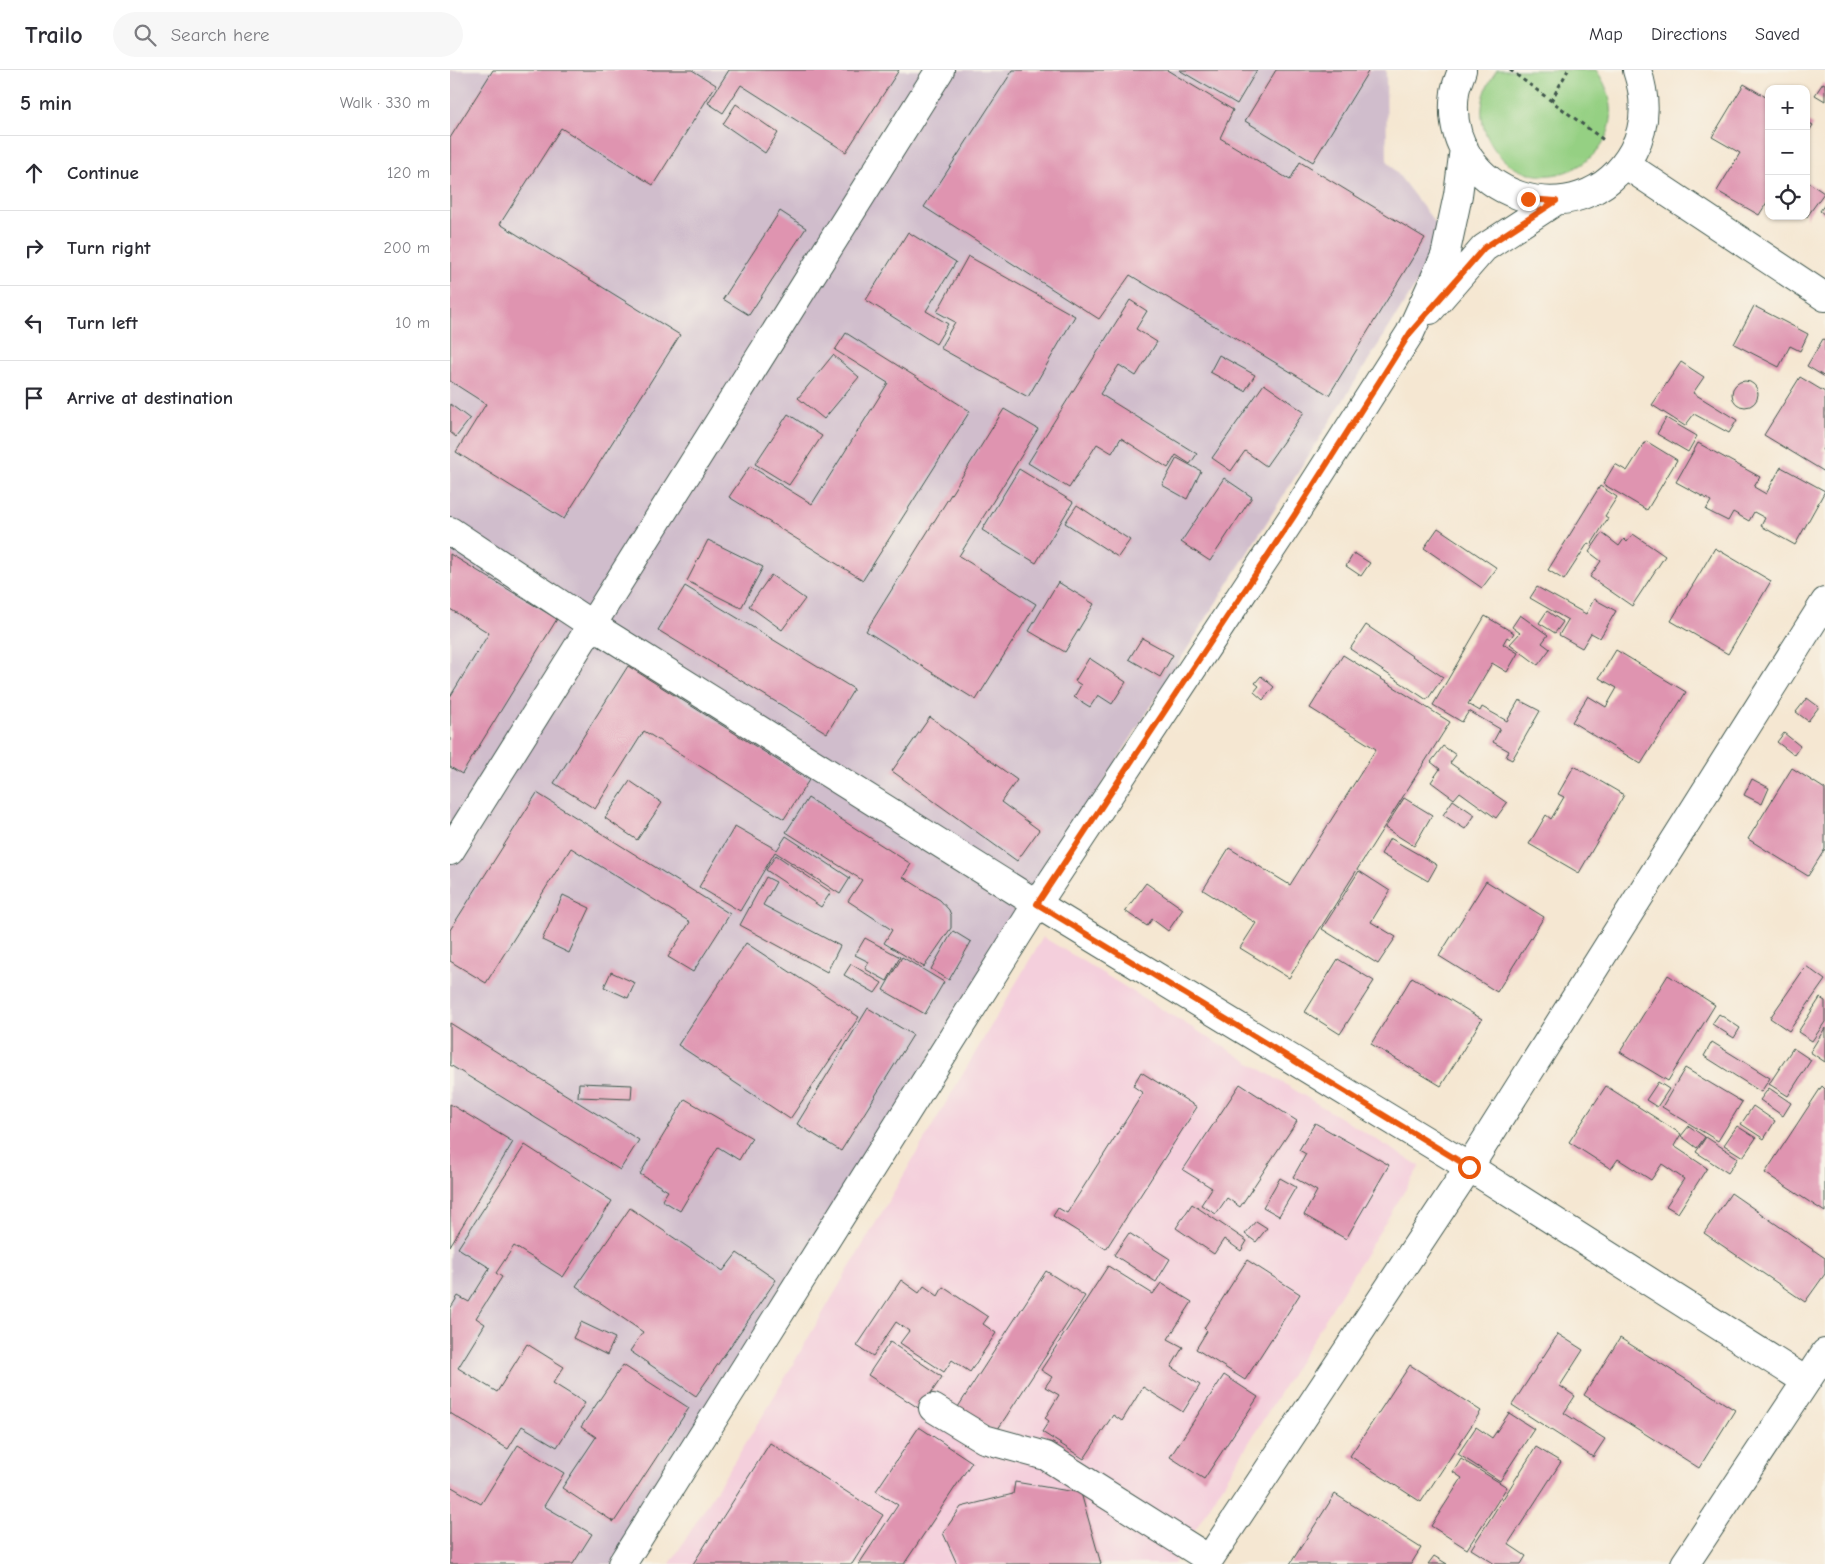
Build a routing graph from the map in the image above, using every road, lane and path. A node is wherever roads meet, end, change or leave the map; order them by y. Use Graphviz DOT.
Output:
graph roads {
  1 [pos="940,70"];
  2 [pos="1462,70"];
  3 [pos="1510,70"];
  4 [pos="1568,70"];
  5 [pos="1637,70"];
  6 [pos="1551,101"];
  7 [pos="1605,141"];
  8 [pos="1464,148"];
  9 [pos="1625,164"];
  10 [pos="1556,201"];
  11 [pos="1825,297"];
  12 [pos="1410,333"];
  13 [pos="450,531"];
  14 [pos="1825,602"];
  15 [pos="592,625"];
  16 [pos="450,851"];
  17 [pos="1037,904"];
  18 [pos="1469,1167"];
  19 [pos="1825,1353"];
  20 [pos="1806,1381"];
  21 [pos="933,1408"];
  22 [pos="1208,1562"];
  23 [pos="622,1564"];
  24 [pos="1685,1564"];
  1 -- 15 [label="street"];
  2 -- 8 [label="street"];
  3 -- 6 [label="path"];
  4 -- 6 [label="path"];
  5 -- 9 [label="street"];
  6 -- 7 [label="path"];
  8 -- 10 [label="street"];
  8 -- 12 [label="street"];
  9 -- 10 [label="street"];
  9 -- 11 [label="street"];
  10 -- 12 [label="street"];
  12 -- 17 [label="street"];
  13 -- 15 [label="street"];
  14 -- 18 [label="street"];
  15 -- 16 [label="street"];
  15 -- 17 [label="street"];
  17 -- 18 [label="street"];
  17 -- 23 [label="street"];
  18 -- 20 [label="street"];
  18 -- 22 [label="street"];
  19 -- 20 [label="street"];
  20 -- 24 [label="street"];
  21 -- 22 [label="street"];
}
